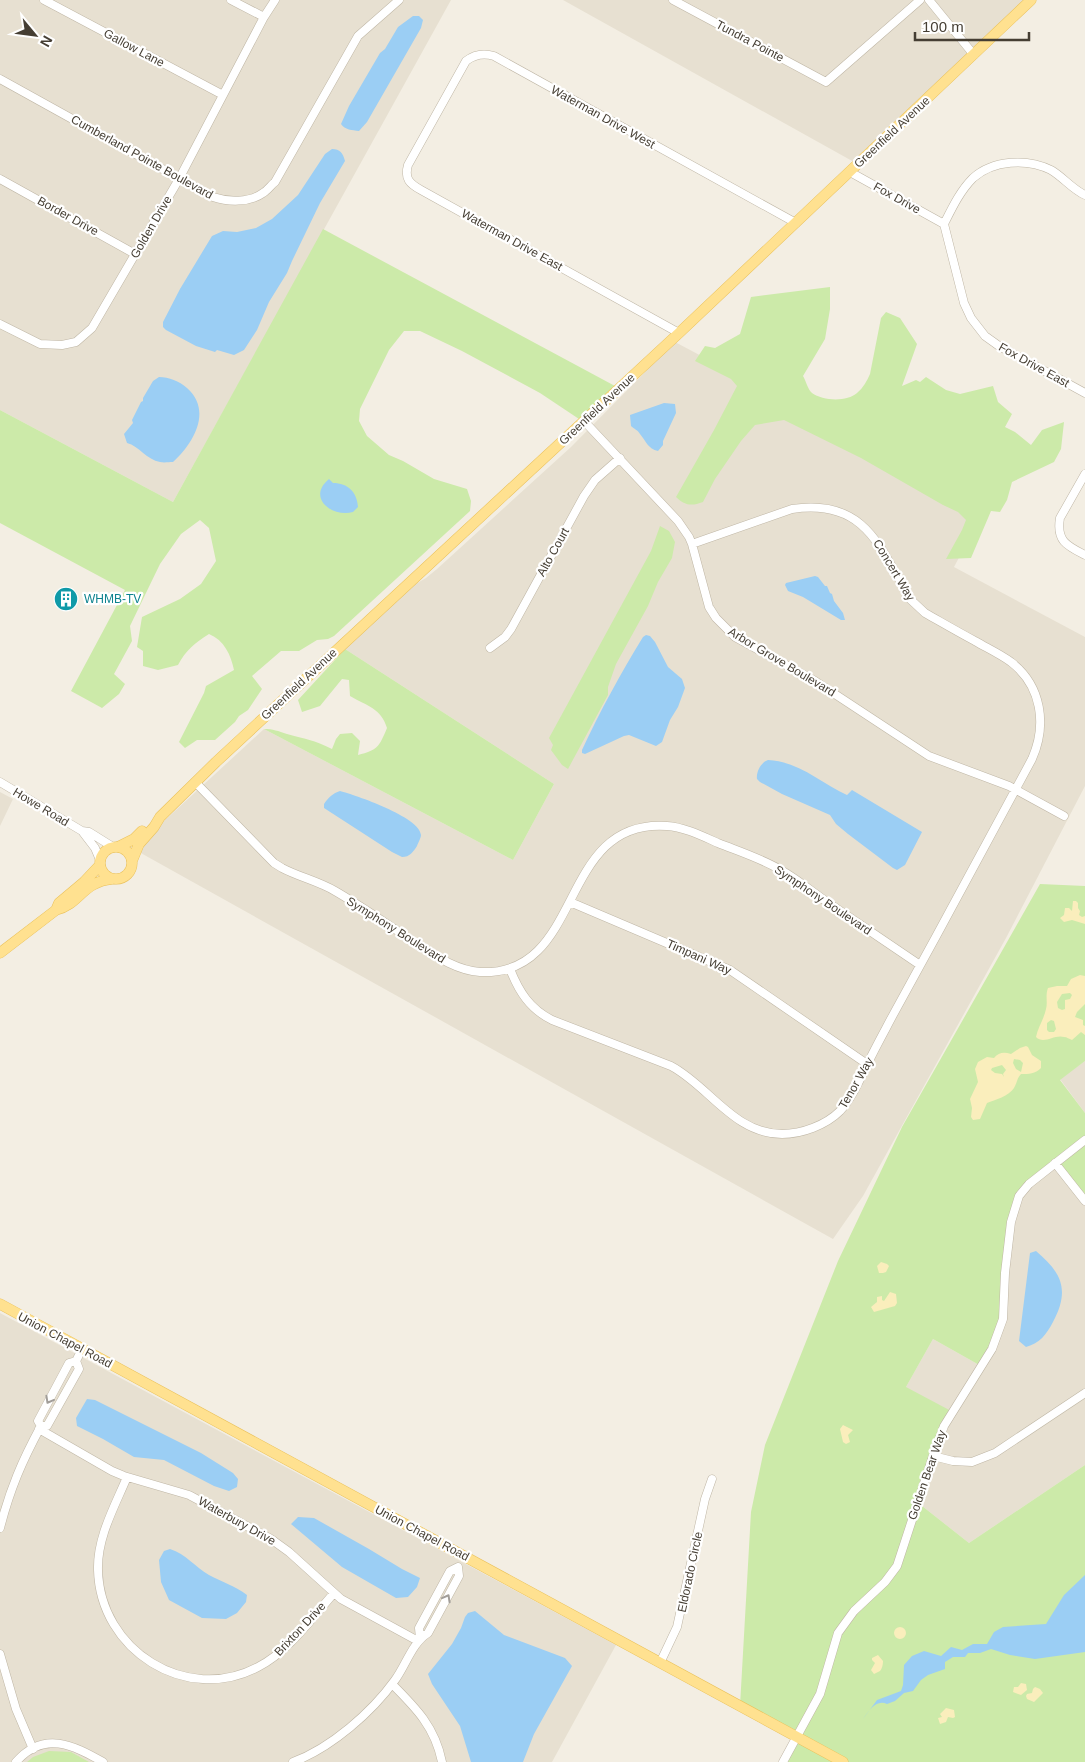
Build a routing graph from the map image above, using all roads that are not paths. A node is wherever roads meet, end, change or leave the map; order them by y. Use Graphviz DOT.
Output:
graph roads {
  1 [pos="44,0"];
  2 [pos="231,0"];
  3 [pos="275,0"];
  4 [pos="674,0"];
  5 [pos="920,0"];
  6 [pos="929,0"];
  7 [pos="1031,0"];
  8 [pos="394,1"];
  9 [pos="264,18"];
  10 [pos="974,55"];
  11 [pos="0,79"];
  12 [pos="223,95"];
  13 [pos="435,118"];
  14 [pos="850,172"];
  15 [pos="179,178"];
  16 [pos="0,179"];
  17 [pos="1085,196"];
  18 [pos="796,223"];
  19 [pos="944,224"];
  20 [pos="135,254"];
  21 [pos="0,324"];
  22 [pos="679,333"];
  23 [pos="1085,393"];
  24 [pos="584,421"];
  25 [pos="620,458"];
  26 [pos="1085,474"];
  27 [pos="692,544"];
  28 [pos="1085,555"];
  29 [pos="490,648"];
  30 [pos="0,782"];
  31 [pos="196,783"];
  32 [pos="1016,789"];
  33 [pos="1064,816"];
  34 [pos="160,817"];
  35 [pos="82,831"];
  36 [pos="116,847"];
  37 [pos="132,861"];
  38 [pos="100,863"];
  39 [pos="112,879"];
  40 [pos="570,902"];
  41 [pos="56,910"];
  42 [pos="0,953"];
  43 [pos="920,965"];
  44 [pos="510,969"];
  45 [pos="867,1064"];
  46 [pos="1085,1140"];
  47 [pos="1055,1164"];
  48 [pos="1085,1201"];
  49 [pos="0,1304"];
  50 [pos="82,1349"];
  51 [pos="1085,1393"];
  52 [pos="40,1428"];
  53 [pos="933,1456"];
  54 [pos="127,1477"];
  55 [pos="712,1479"];
  56 [pos="0,1494"];
  57 [pos="9,1496"];
  58 [pos="0,1528"];
  59 [pos="464,1556"];
  60 [pos="334,1593"];
  61 [pos="419,1640"];
  62 [pos="0,1654"];
  63 [pos="660,1663"];
  64 [pos="392,1684"];
  65 [pos="797,1737"];
  66 [pos="33,1748"];
  67 [pos="16,1762"];
  68 [pos="103,1762"];
  69 [pos="293,1762"];
  70 [pos="442,1762"];
  71 [pos="783,1762"];
  72 [pos="843,1762"];
  1 -- 12 [label="street, Gallow Lane"];
  2 -- 9 [label="street"];
  3 -- 9 [label="street, Golden Drive"];
  4 -- 5 [label="street, Tundra Pointe"];
  6 -- 10 [label="street"];
  7 -- 10 [label="main road, Greenfield Avenue"];
  8 -- 15 [label="street, Cumberland Pointe Boulevard"];
  9 -- 12 [label="street, Golden Drive"];
  10 -- 14 [label="main road, Greenfield Avenue"];
  11 -- 15 [label="street, Cumberland Pointe Boulevard"];
  12 -- 15 [label="street, Golden Drive"];
  13 -- 18 [label="street, Waterman Drive West"];
  13 -- 22 [label="street, Waterman Drive East"];
  14 -- 18 [label="main road, Greenfield Avenue"];
  14 -- 19 [label="street, Fox Drive"];
  15 -- 20 [label="street, Golden Drive"];
  16 -- 20 [label="street, Border Drive"];
  17 -- 19 [label="street"];
  18 -- 22 [label="main road, Greenfield Avenue"];
  19 -- 23 [label="street, Fox Drive East"];
  20 -- 21 [label="street, Golden Drive"];
  22 -- 24 [label="main road, Greenfield Avenue"];
  24 -- 25 [label="street, Arbor Grove Boulevard"];
  24 -- 31 [label="main road, Greenfield Avenue"];
  25 -- 27 [label="street, Arbor Grove Boulevard"];
  25 -- 29 [label="street, Alto Court"];
  26 -- 28 [label="street"];
  27 -- 32 [label="street, Arbor Grove Boulevard"];
  27 -- 32 [label="street, Concert Way"];
  30 -- 35 [label="street, Howe Road"];
  31 -- 34 [label="main road, Greenfield Avenue"];
  31 -- 44 [label="street, Symphony Boulevard"];
  32 -- 33 [label="street, Arbor Grove Boulevard"];
  32 -- 43 [label="street, Tenor Way"];
  34 -- 36 [label="main road, Greenfield Avenue"];
  34 -- 37 [label="main road, Greenfield Avenue"];
  35 -- 36 [label="street, Howe Road"];
  35 -- 38 [label="street, Howe Road"];
  36 -- 37 [label="main road"];
  36 -- 38 [label="main road"];
  37 -- 39 [label="main road"];
  38 -- 39 [label="main road"];
  38 -- 41 [label="main road"];
  39 -- 41 [label="main road"];
  40 -- 43 [label="street, Symphony Boulevard"];
  40 -- 44 [label="street, Symphony Boulevard"];
  40 -- 45 [label="street, Timpani Way"];
  41 -- 42 [label="main road"];
  43 -- 45 [label="street, Tenor Way"];
  44 -- 45 [label="street, Tenor Way"];
  46 -- 47 [label="street, Golden Bear Way"];
  47 -- 48 [label="street"];
  47 -- 53 [label="street, Golden Bear Way"];
  49 -- 50 [label="main road, Union Chapel Road"];
  50 -- 52 [label="street"];
  50 -- 59 [label="main road, Union Chapel Road"];
  51 -- 53 [label="street"];
  52 -- 54 [label="street, Waterbury Drive"];
  52 -- 57 [label="street"];
  53 -- 65 [label="street, Golden Bear Way"];
  54 -- 60 [label="street, Waterbury Drive"];
  54 -- 60 [label="street, Brixton Drive"];
  55 -- 63 [label="street, Eldorado Circle"];
  56 -- 57 [label="street"];
  57 -- 58 [label="street"];
  59 -- 61 [label="street"];
  59 -- 63 [label="main road, Union Chapel Road"];
  60 -- 61 [label="street, Waterbury Drive"];
  61 -- 64 [label="street"];
  62 -- 66 [label="street"];
  63 -- 65 [label="main road, Union Chapel Road"];
  64 -- 69 [label="street"];
  64 -- 70 [label="street"];
  65 -- 71 [label="street, Golden Bear Way"];
  65 -- 72 [label="main road, Union Chapel Road"];
  66 -- 67 [label="street"];
  66 -- 68 [label="street"];
}
